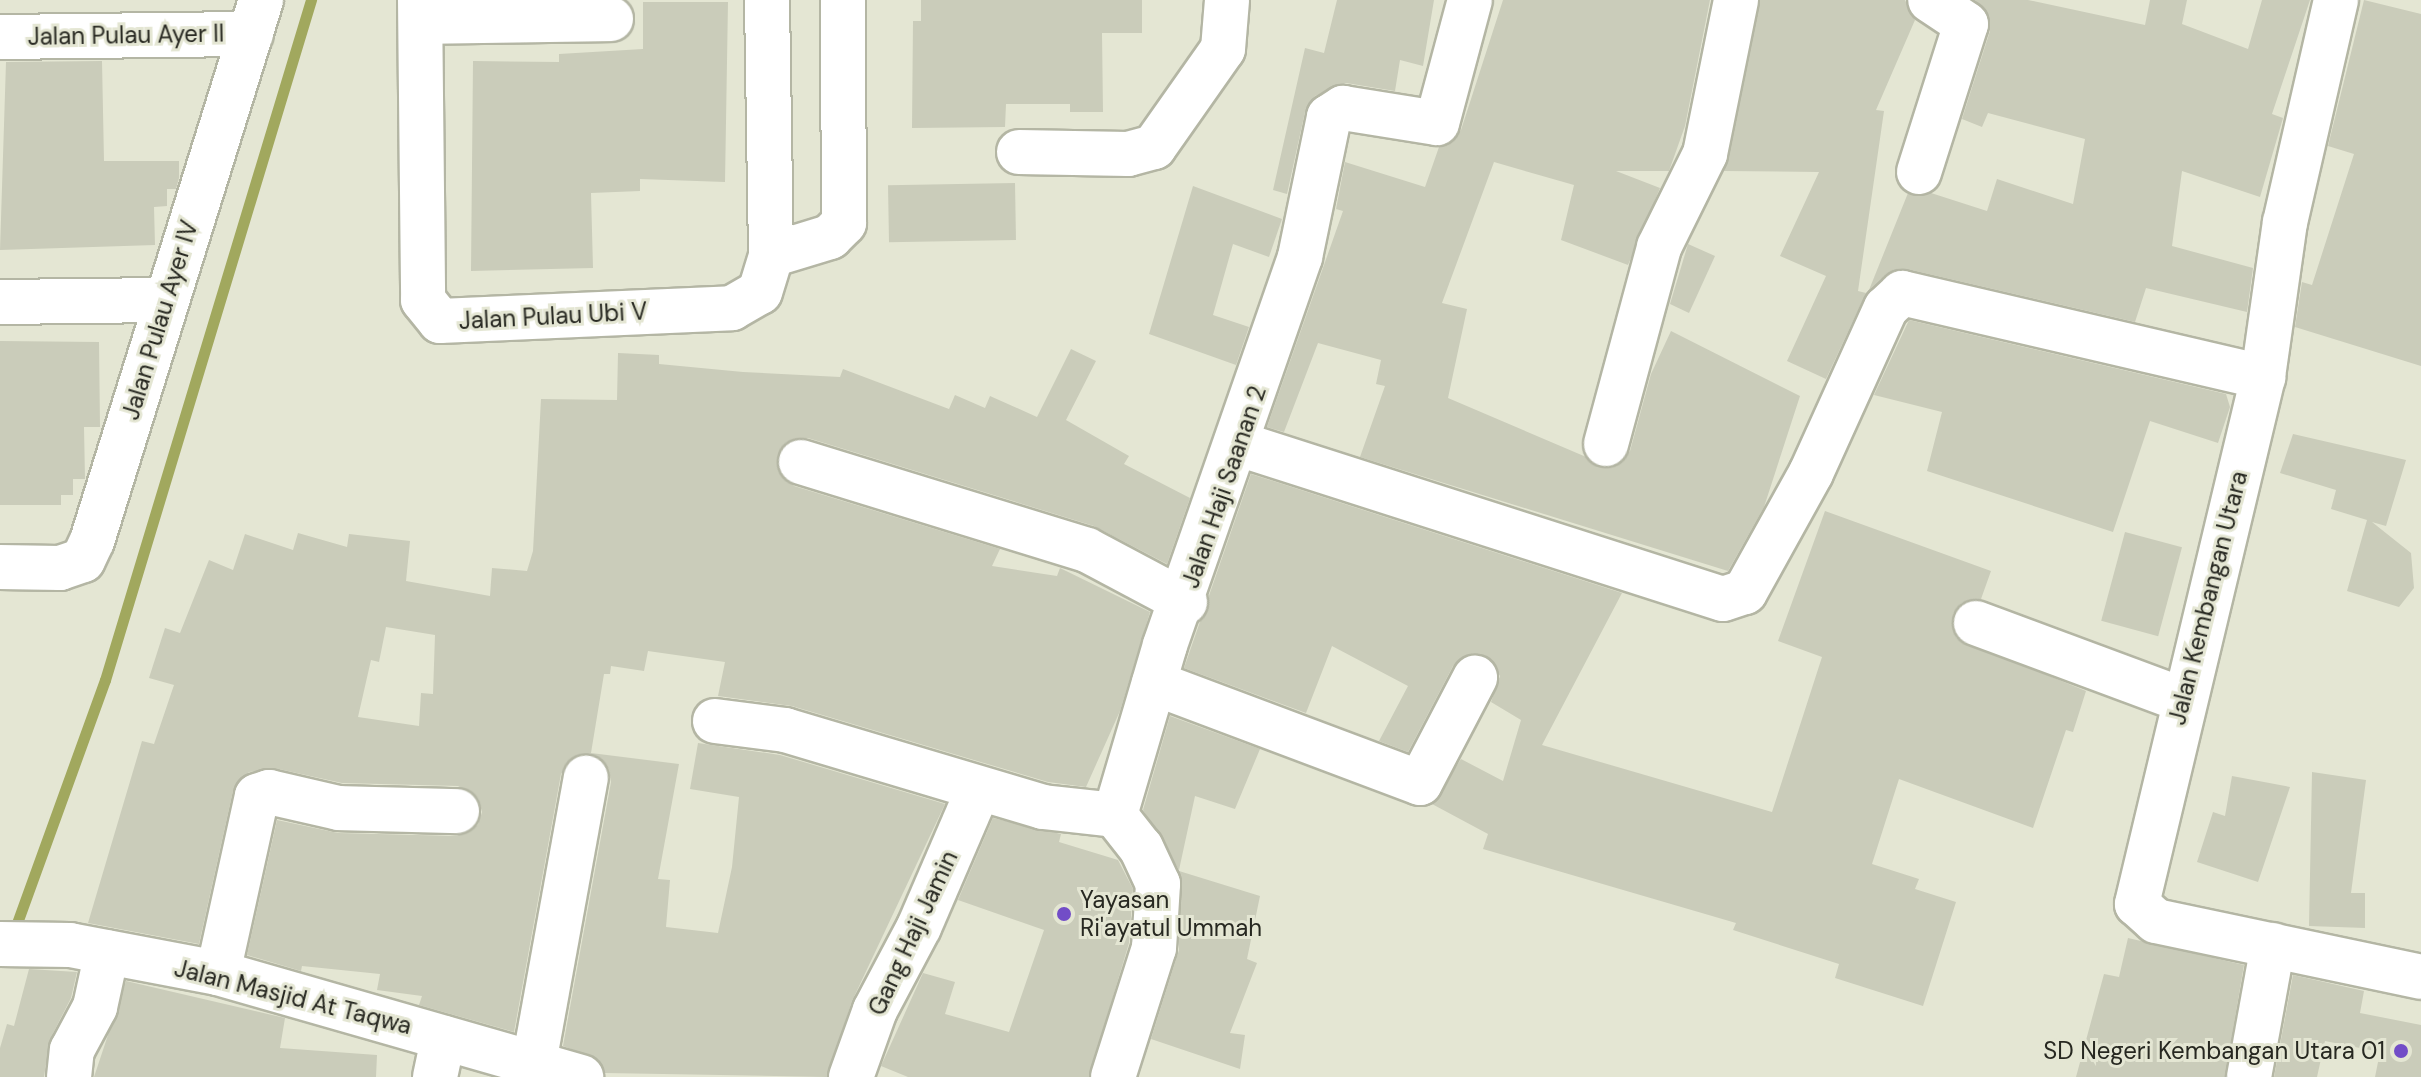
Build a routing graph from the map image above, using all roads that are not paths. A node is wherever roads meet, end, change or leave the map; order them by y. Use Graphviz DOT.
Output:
graph roads {
  1 [pos="767,0"];
  2 [pos="843,0"];
  3 [pos="1227,0"];
  4 [pos="1470,0"];
  5 [pos="1736,0"];
  6 [pos="1930,0"];
  7 [pos="2336,0"];
  8 [pos="421,11"];
  9 [pos="256,17"];
  10 [pos="611,19"];
  11 [pos="0,37"];
  12 [pos="1019,152"];
  13 [pos="1919,172"];
  14 [pos="771,255"];
  15 [pos="165,300"];
  16 [pos="0,302"];
  17 [pos="2263,377"];
  18 [pos="1239,444"];
  19 [pos="1606,444"];
  20 [pos="801,462"];
  21 [pos="0,567"];
  22 [pos="1185,602"];
  23 [pos="1976,623"];
  24 [pos="1475,678"];
  25 [pos="1154,683"];
  26 [pos="2183,700"];
  27 [pos="715,721"];
  28 [pos="586,778"];
  29 [pos="978,790"];
  30 [pos="457,811"];
  31 [pos="1115,815"];
  32 [pos="0,944"];
  33 [pos="2273,945"];
  34 [pos="107,952"];
  35 [pos="218,973"];
  36 [pos="2421,977"];
  37 [pos="439,1057"];
  38 [pos="534,1063"];
  39 [pos="69,1077"];
  40 [pos="581,1077"];
  41 [pos="851,1077"];
  42 [pos="1113,1077"];
  43 [pos="2249,1077"];
  1 -- 14 [label="street"];
  2 -- 14 [label="street"];
  3 -- 12 [label="street"];
  4 -- 18 [label="street, Jalan Haji Saanan 2"];
  5 -- 19 [label="street"];
  6 -- 13 [label="street"];
  7 -- 17 [label="street, Jalan Kembangan Utara"];
  8 -- 10 [label="street"];
  8 -- 14 [label="street, Jalan Pulau Ubi V"];
  9 -- 11 [label="street, Jalan Pulau Ayer II"];
  9 -- 15 [label="street, Jalan Pulau Ayer IV"];
  15 -- 16 [label="street"];
  15 -- 21 [label="street, Jalan Pulau Ayer IV"];
  17 -- 18 [label="street"];
  17 -- 26 [label="street, Jalan Kembangan Utara"];
  18 -- 22 [label="street, Jalan Haji Saanan 2"];
  20 -- 22 [label="street"];
  22 -- 25 [label="street, Jalan Haji Saanan 2"];
  23 -- 26 [label="street"];
  24 -- 25 [label="street"];
  25 -- 31 [label="street, Jalan Haji Saanan 2"];
  26 -- 33 [label="street, Jalan Kembangan Utara"];
  27 -- 29 [label="street"];
  28 -- 38 [label="street"];
  29 -- 31 [label="street"];
  29 -- 41 [label="street, Gang Haji Jamin"];
  30 -- 35 [label="street"];
  31 -- 42 [label="street"];
  32 -- 34 [label="street, Jalan Masjid At Taqwa"];
  33 -- 36 [label="street, Jalan Kembangan Utara"];
  33 -- 43 [label="street"];
  34 -- 35 [label="street, Jalan Masjid At Taqwa"];
  34 -- 39 [label="street"];
  35 -- 37 [label="street, Jalan Masjid At Taqwa"];
  37 -- 38 [label="street, Jalan Masjid At Taqwa"];
  38 -- 40 [label="street, Jalan Masjid At Taqwa"];
}
